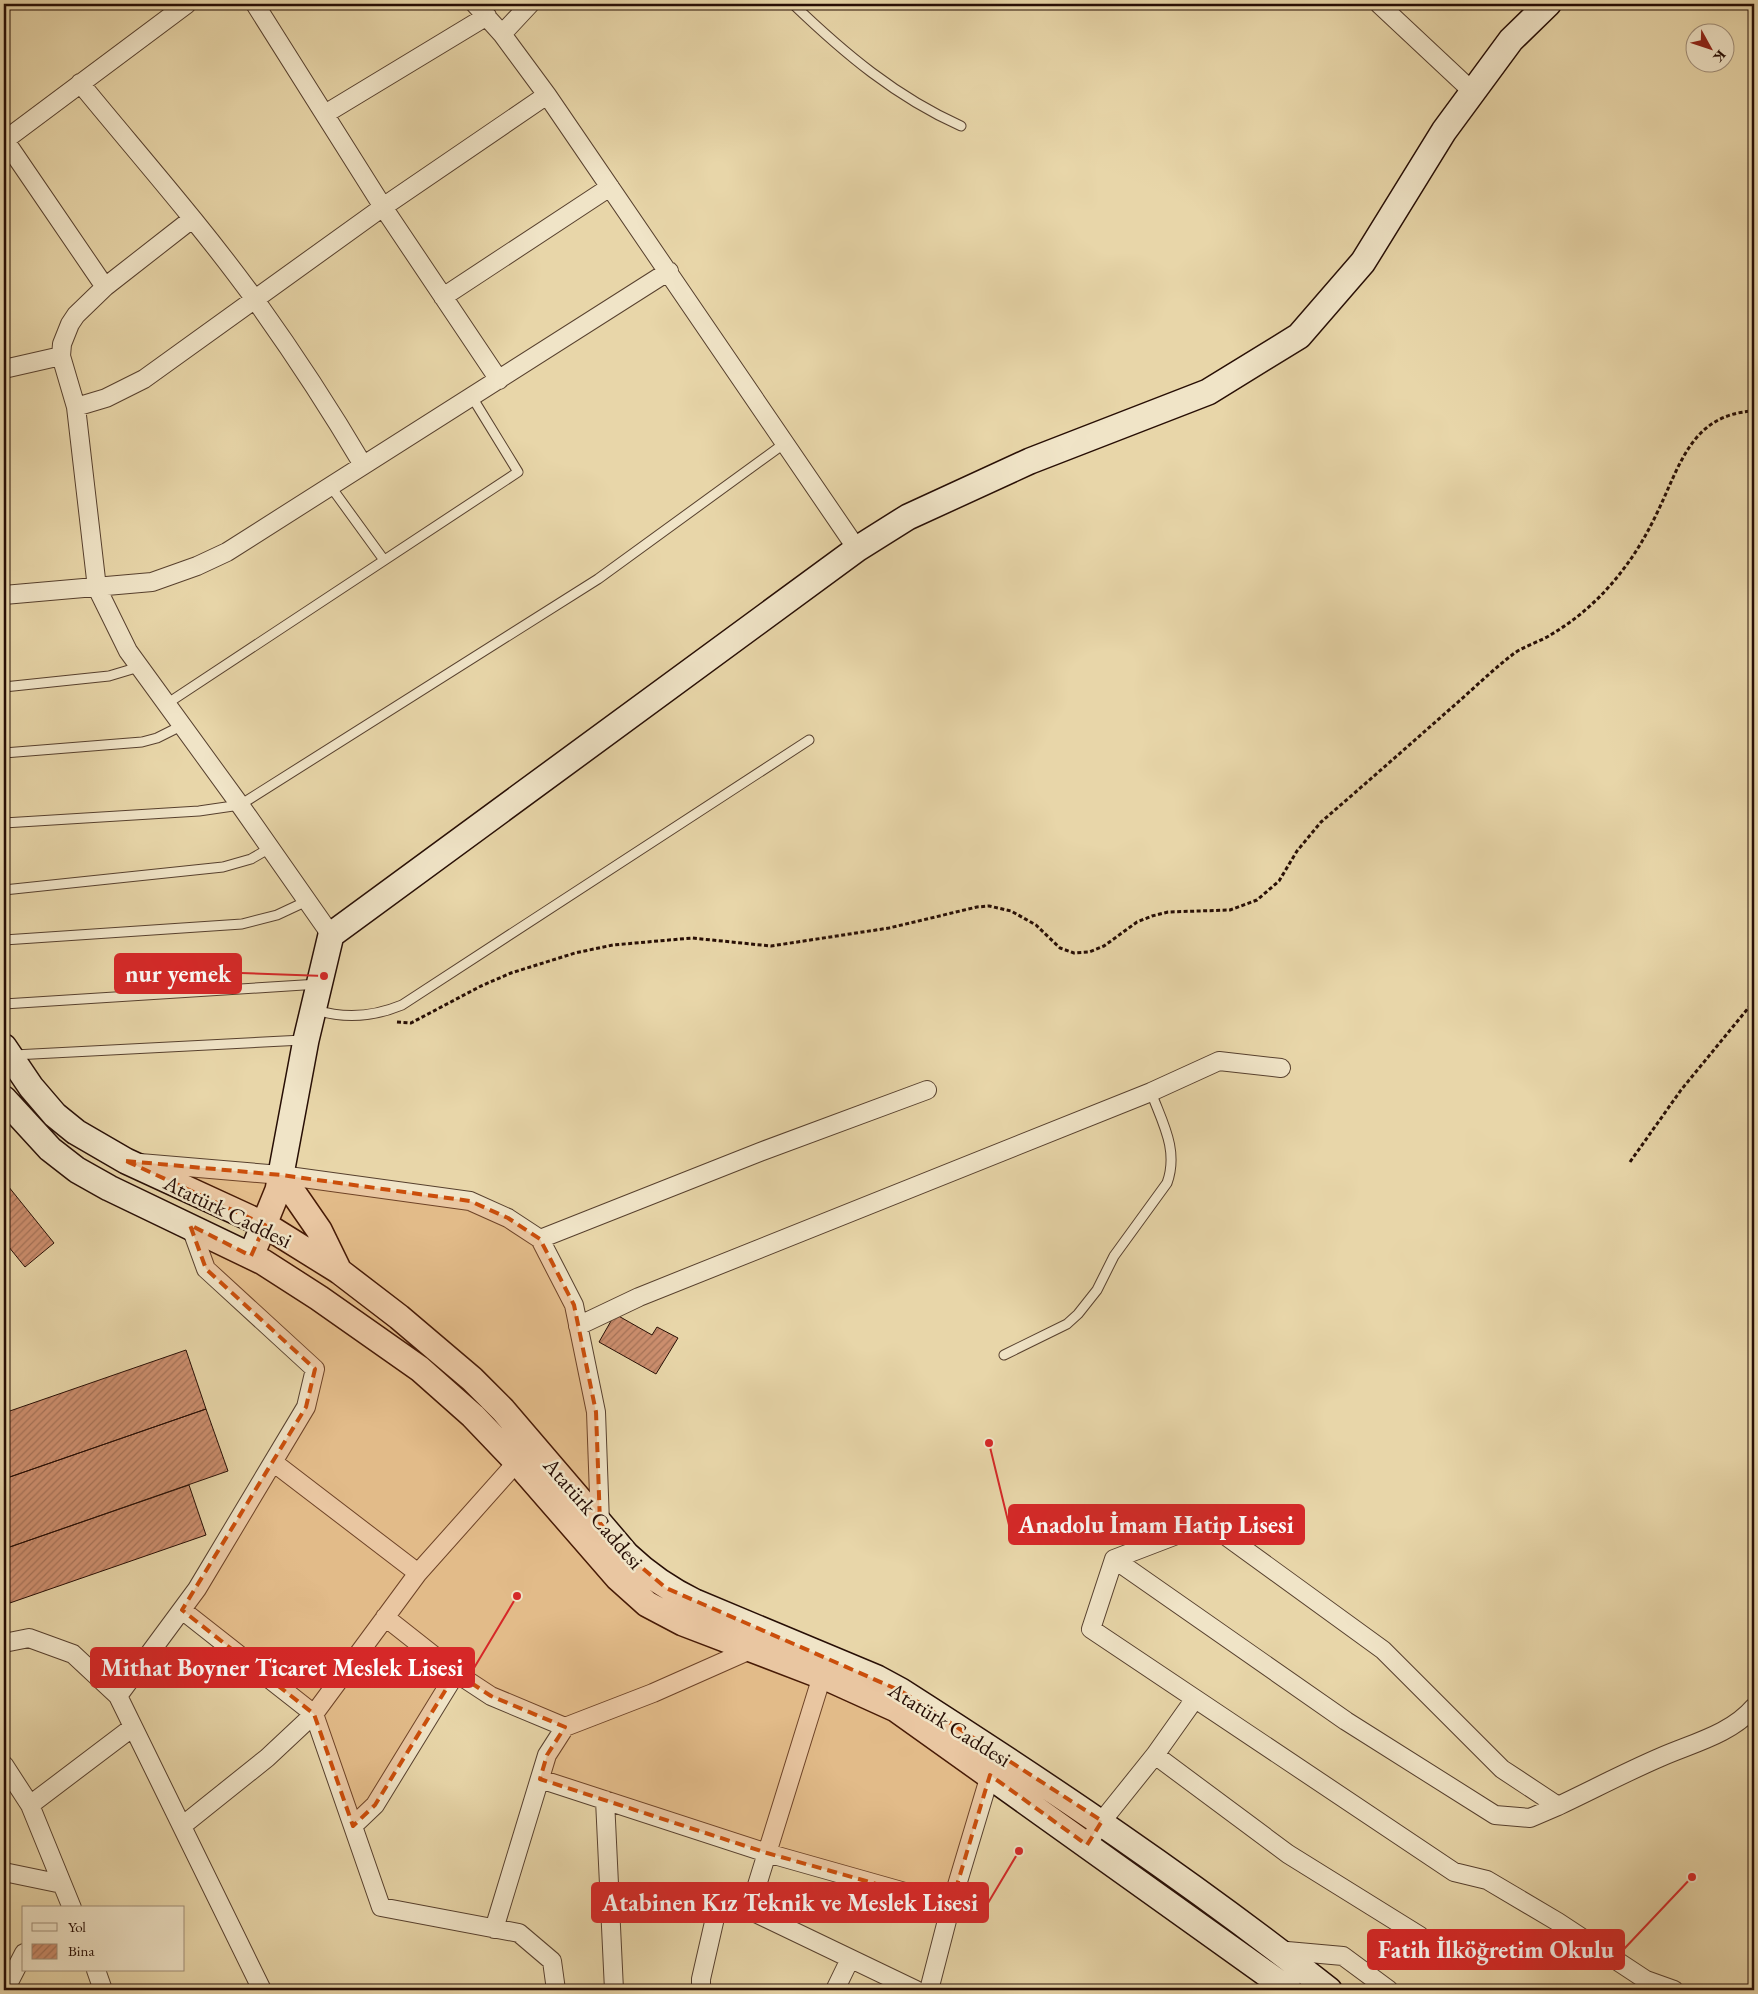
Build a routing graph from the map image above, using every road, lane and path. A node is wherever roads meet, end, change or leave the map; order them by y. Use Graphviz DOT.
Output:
graph roads {
  1 [pos="187,4"];
  2 [pos="255,4"];
  3 [pos="530,4"];
  4 [pos="793,4"];
  5 [pos="1379,4"];
  6 [pos="1548,4"];
  7 [pos="481,10"];
  8 [pos="502,34"];
  9 [pos="80,83"];
  10 [pos="1473,92"];
  11 [pos="546,95"];
  12 [pos="324,114"];
  13 [pos="961,126"];
  14 [pos="4,139"];
  15 [pos="610,187"];
  16 [pos="383,207"];
  17 [pos="192,219"];
  18 [pos="669,272"];
  19 [pos="105,287"];
  20 [pos="443,297"];
  21 [pos="255,300"];
  22 [pos="61,356"];
  23 [pos="4,369"];
  24 [pos="498,380"];
  25 [pos="472,396"];
  26 [pos="76,407"];
  27 [pos="1754,411"];
  28 [pos="785,443"];
  29 [pos="363,466"];
  30 [pos="331,486"];
  31 [pos="857,549"];
  32 [pos="384,560"];
  33 [pos="97,588"];
  34 [pos="4,595"];
  35 [pos="139,667"];
  36 [pos="4,687"];
  37 [pos="168,703"];
  38 [pos="183,725"];
  39 [pos="809,740"];
  40 [pos="4,753"];
  41 [pos="240,805"];
  42 [pos="4,823"];
  43 [pos="270,848"];
  44 [pos="4,890"];
  45 [pos="307,901"];
  46 [pos="331,936"];
  47 [pos="4,940"];
  48 [pos="319,984"];
  49 [pos="1754,1001"];
  50 [pos="4,1004"];
  51 [pos="313,1009"];
  52 [pos="379,1013"];
  53 [pos="306,1040"];
  54 [pos="6,1051"];
  55 [pos="1281,1068"];
  56 [pos="927,1090"];
  57 [pos="1151,1092"];
  58 [pos="4,1099"];
  59 [pos="126,1161"];
  60 [pos="1630,1162"];
  61 [pos="281,1175"];
  62 [pos="265,1224"];
  63 [pos="190,1225"];
  64 [pos="540,1239"];
  65 [pos="251,1256"];
  66 [pos="340,1271"];
  67 [pos="578,1326"];
  68 [pos="1004,1355"];
  69 [pos="273,1462"];
  70 [pos="517,1462"];
  71 [pos="600,1523"];
  72 [pos="1114,1559"];
  73 [pos="418,1573"];
  74 [pos="182,1610"];
  75 [pos="385,1617"];
  76 [pos="4,1643"];
  77 [pos="750,1650"];
  78 [pos="456,1673"];
  79 [pos="822,1676"];
  80 [pos="118,1696"];
  81 [pos="1194,1700"];
  82 [pos="1754,1707"];
  83 [pos="314,1714"];
  84 [pos="133,1727"];
  85 [pos="565,1727"];
  86 [pos="1155,1755"];
  87 [pos="4,1765"];
  88 [pos="990,1775"];
  89 [pos="540,1779"];
  90 [pos="605,1800"];
  91 [pos="30,1805"];
  92 [pos="1558,1806"];
  93 [pos="1102,1822"];
  94 [pos="182,1826"];
  95 [pos="353,1826"];
  96 [pos="1087,1845"];
  97 [pos="767,1853"];
  98 [pos="4,1872"];
  99 [pos="65,1899"];
  100 [pos="951,1906"];
  101 [pos="749,1911"];
  102 [pos="494,1929"];
  103 [pos="1420,1936"];
  104 [pos="1277,1949"];
  105 [pos="22,1957"];
  106 [pos="850,1959"];
  107 [pos="1263,1970"];
  108 [pos="97,1972"];
  109 [pos="5,1990"];
  110 [pos="102,1990"];
  111 [pos="262,1990"];
  112 [pos="556,1990"];
  113 [pos="614,1990"];
  114 [pos="701,1990"];
  115 [pos="835,1990"];
  116 [pos="916,1990"];
  117 [pos="929,1990"];
  118 [pos="1289,1990"];
  119 [pos="1329,1990"];
  120 [pos="1388,1990"];
  121 [pos="1674,1990"];
  1 -- 9 [label="street"];
  2 -- 12 [label="street"];
  3 -- 8 [label="street"];
  4 -- 13 [label="lane"];
  5 -- 10 [label="street"];
  6 -- 10 [label="main road"];
  7 -- 8 [label="street"];
  7 -- 12 [label="street"];
  8 -- 11 [label="street"];
  9 -- 14 [label="street"];
  9 -- 17 [label="street"];
  10 -- 31 [label="main road"];
  11 -- 15 [label="street"];
  11 -- 16 [label="street"];
  12 -- 16 [label="street"];
  14 -- 19 [label="street"];
  15 -- 18 [label="street"];
  15 -- 20 [label="street"];
  16 -- 20 [label="street"];
  16 -- 21 [label="street"];
  17 -- 19 [label="street"];
  17 -- 21 [label="street"];
  18 -- 24 [label="street"];
  18 -- 28 [label="street"];
  19 -- 22 [label="street"];
  20 -- 24 [label="street"];
  21 -- 26 [label="street"];
  21 -- 29 [label="street"];
  22 -- 23 [label="street"];
  22 -- 26 [label="street"];
  24 -- 25 [label="street"];
  25 -- 29 [label="street"];
  25 -- 32 [label="lane"];
  26 -- 33 [label="street"];
  27 -- 52 [label="path"];
  28 -- 31 [label="street"];
  28 -- 41 [label="lane"];
  29 -- 30 [label="street"];
  30 -- 32 [label="lane"];
  30 -- 33 [label="street"];
  31 -- 46 [label="main road"];
  32 -- 37 [label="lane"];
  33 -- 34 [label="street"];
  33 -- 35 [label="street"];
  35 -- 36 [label="lane"];
  35 -- 37 [label="street"];
  37 -- 38 [label="street"];
  38 -- 40 [label="lane"];
  38 -- 41 [label="street"];
  39 -- 52 [label="lane"];
  41 -- 42 [label="lane"];
  41 -- 43 [label="street"];
  43 -- 44 [label="lane"];
  43 -- 45 [label="street"];
  45 -- 46 [label="street"];
  45 -- 47 [label="lane"];
  46 -- 48 [label="main road"];
  48 -- 50 [label="lane"];
  48 -- 51 [label="main road"];
  49 -- 60 [label="path"];
  51 -- 52 [label="lane"];
  51 -- 53 [label="main road"];
  53 -- 54 [label="lane"];
  53 -- 61 [label="main road"];
  54 -- 59 [label="main road, Atatürk Caddesi"];
  55 -- 57 [label="street"];
  56 -- 64 [label="street"];
  57 -- 67 [label="street"];
  57 -- 68 [label="lane"];
  58 -- 63 [label="main road, Atatürk Caddesi"];
  59 -- 61 [label="street"];
  59 -- 62 [label="main road, Atatürk Caddesi"];
  61 -- 62 [label="main road"];
  61 -- 64 [label="street"];
  61 -- 66 [label="main road"];
  62 -- 65 [label="main road"];
  62 -- 66 [label="main road, Atatürk Caddesi"];
  63 -- 65 [label="main road, Atatürk Caddesi"];
  63 -- 69 [label="street"];
  64 -- 67 [label="street"];
  65 -- 70 [label="main road, Atatürk Caddesi"];
  66 -- 71 [label="main road, Atatürk Caddesi"];
  67 -- 71 [label="street"];
  69 -- 73 [label="street"];
  69 -- 74 [label="street"];
  70 -- 73 [label="street"];
  70 -- 77 [label="main road, Atatürk Caddesi"];
  71 -- 93 [label="main road, Atatürk Caddesi"];
  72 -- 81 [label="street"];
  72 -- 92 [label="street"];
  72 -- 92 [label="street"];
  73 -- 75 [label="street"];
  74 -- 80 [label="street"];
  74 -- 83 [label="street"];
  75 -- 78 [label="street"];
  75 -- 83 [label="street"];
  76 -- 80 [label="street"];
  77 -- 79 [label="main road, Atatürk Caddesi"];
  77 -- 85 [label="street"];
  78 -- 85 [label="street"];
  78 -- 95 [label="street"];
  79 -- 88 [label="main road, Atatürk Caddesi"];
  79 -- 97 [label="street"];
  80 -- 84 [label="street"];
  81 -- 86 [label="street"];
  81 -- 121 [label="street"];
  82 -- 92 [label="street"];
  83 -- 94 [label="street"];
  83 -- 95 [label="street"];
  84 -- 91 [label="street"];
  84 -- 94 [label="street"];
  85 -- 89 [label="street"];
  86 -- 93 [label="street"];
  86 -- 103 [label="street"];
  87 -- 91 [label="street"];
  88 -- 96 [label="main road, Atatürk Caddesi"];
  88 -- 100 [label="street"];
  89 -- 90 [label="street"];
  89 -- 102 [label="street"];
  90 -- 97 [label="street"];
  90 -- 113 [label="street"];
  91 -- 99 [label="street"];
  93 -- 96 [label="street"];
  93 -- 104 [label="main road, Atatürk Caddesi"];
  94 -- 111 [label="street"];
  95 -- 102 [label="street"];
  96 -- 107 [label="main road, Atatürk Caddesi"];
  97 -- 100 [label="street"];
  97 -- 101 [label="street"];
  98 -- 99 [label="street"];
  100 -- 117 [label="street"];
  101 -- 106 [label="street"];
  101 -- 114 [label="street"];
  102 -- 112 [label="street"];
  104 -- 107 [label="street"];
  104 -- 119 [label="main road, Atatürk Caddesi"];
  104 -- 120 [label="street"];
  105 -- 109 [label="street"];
  106 -- 115 [label="street"];
  106 -- 116 [label="street"];
  107 -- 118 [label="main road, Atatürk Caddesi"];
  108 -- 110 [label="street"];
}
